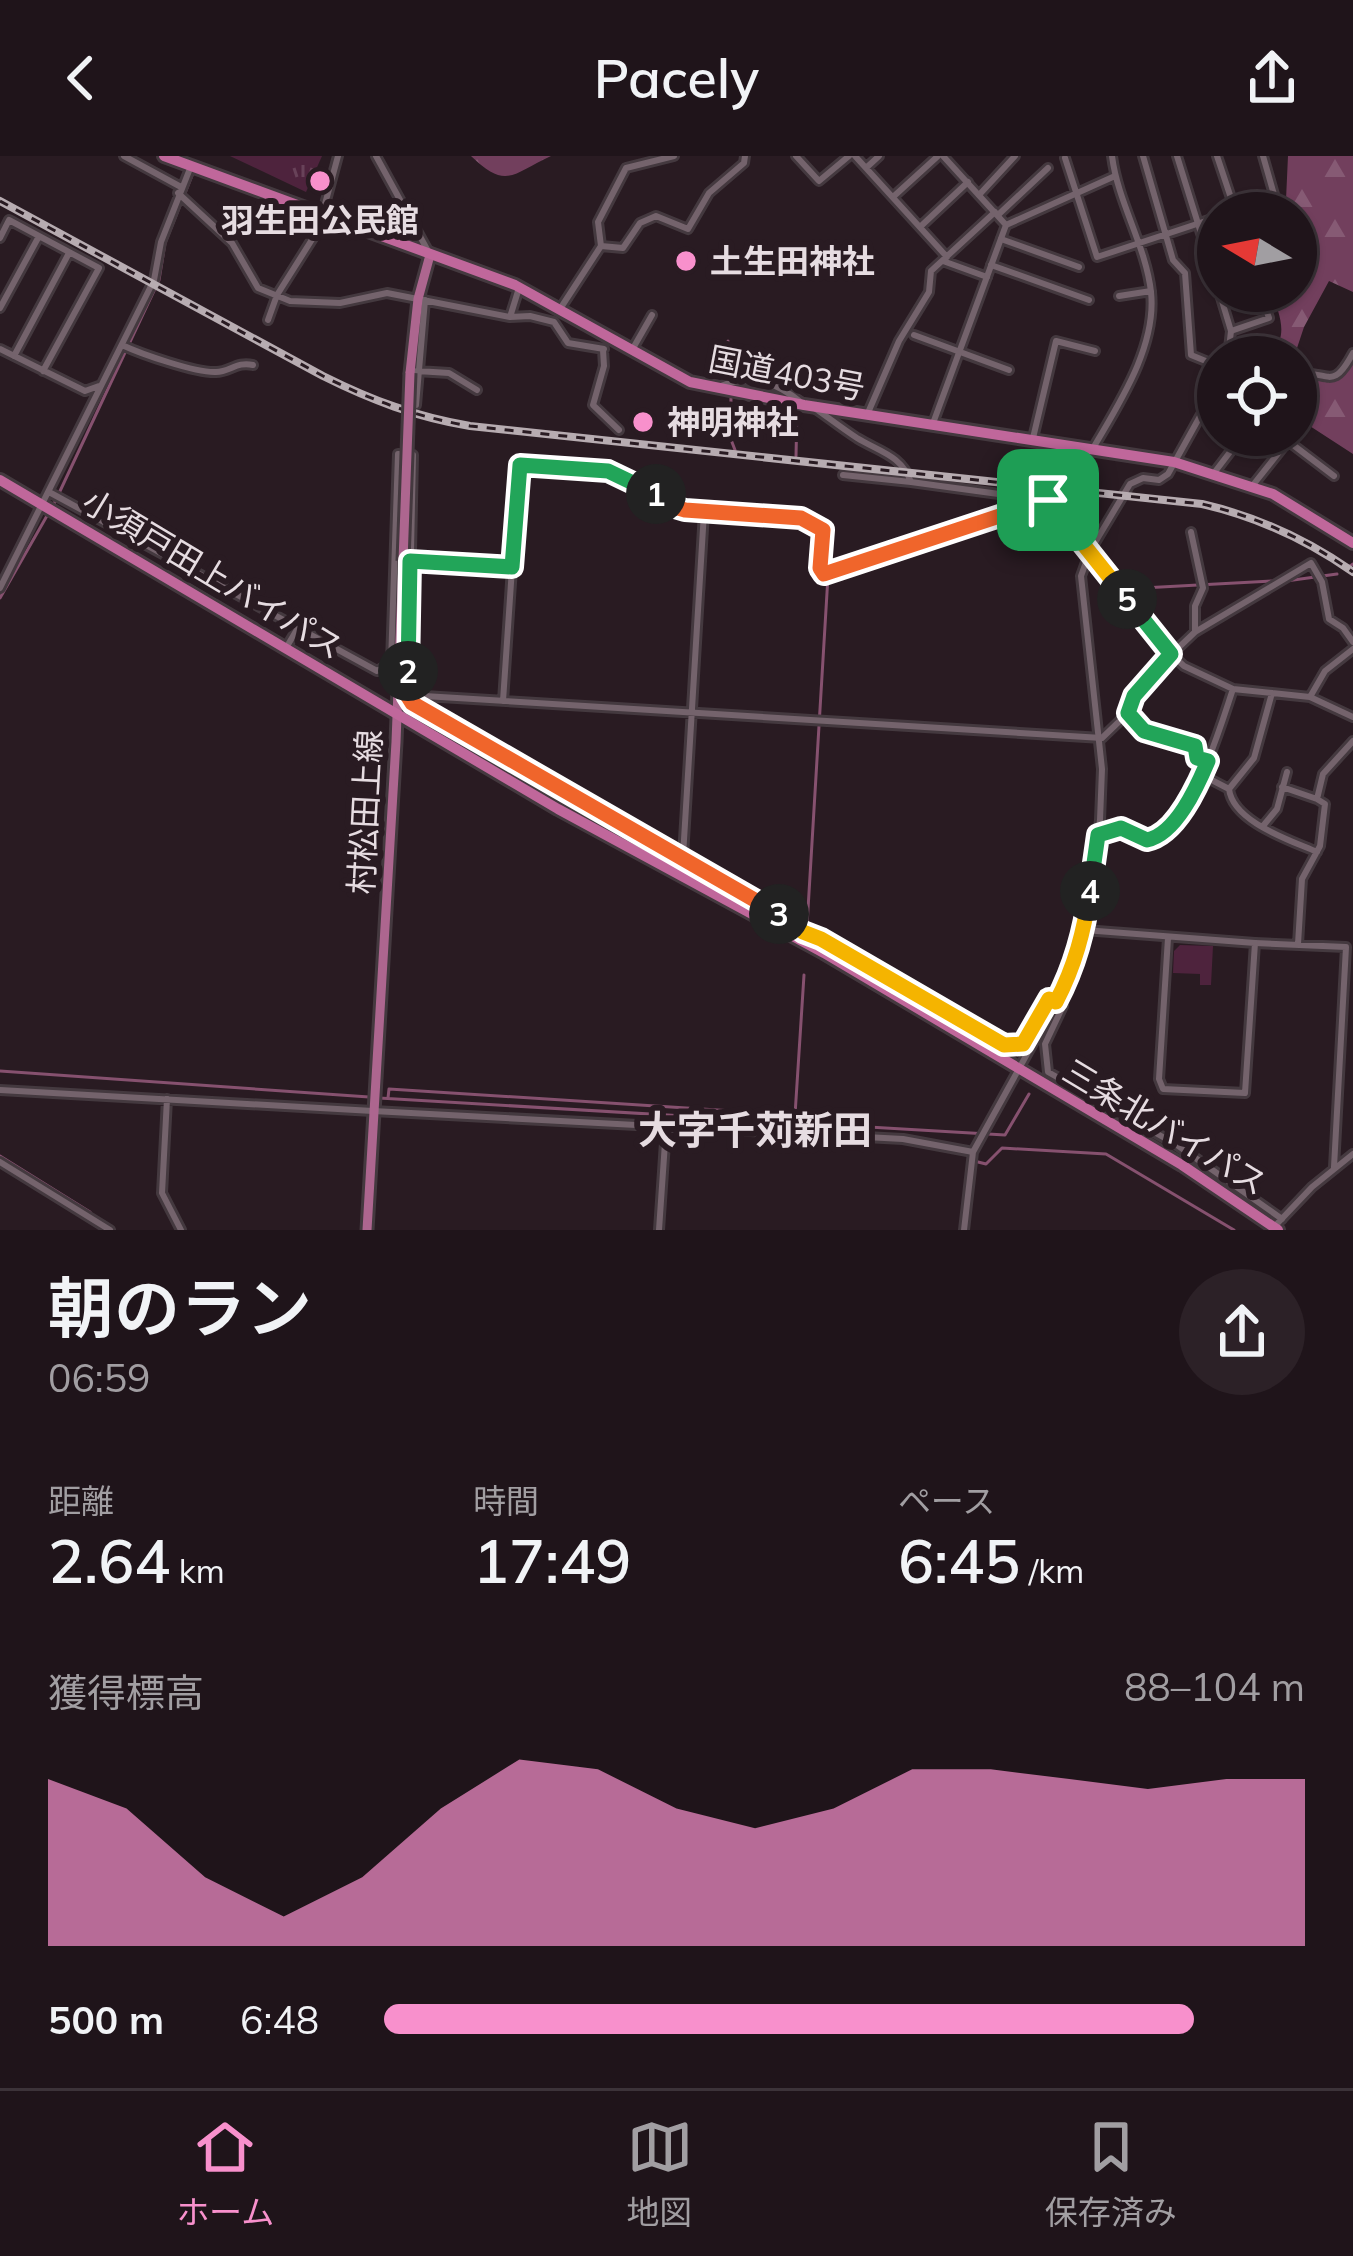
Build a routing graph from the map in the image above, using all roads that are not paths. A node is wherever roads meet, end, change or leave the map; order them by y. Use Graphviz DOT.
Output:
graph roads {
  1 [pos="124,156"];
  2 [pos="164,156"];
  3 [pos="338,156"];
  4 [pos="376,156"];
  5 [pos="674,156"];
  6 [pos="745,156"];
  7 [pos="796,156"];
  8 [pos="852,156"];
  9 [pos="879,156"];
  10 [pos="940,156"];
  11 [pos="1015,156"];
  12 [pos="1112,156"];
  13 [pos="1143,156"];
  14 [pos="1178,156"];
  15 [pos="1217,156"];
  16 [pos="1263,156"];
  17 [pos="1065,158"];
  18 [pos="194,161"];
  19 [pos="866,168"];
  20 [pos="1048,168"];
  21 [pos="1115,176"];
  22 [pos="968,182"];
  23 [pos="179,190"];
  24 [pos="1228,192"];
  25 [pos="1273,192"];
  26 [pos="979,194"];
  27 [pos="1077,194"];
  28 [pos="892,197"];
  29 [pos="997,214"];
  30 [pos="324,216"];
  31 [pos="1197,219"];
  32 [pos="1197,222"];
  33 [pos="1006,225"];
  34 [pos="920,227"];
  35 [pos="1164,234"];
  36 [pos="39,236"];
  37 [pos="0,238"];
  38 [pos="1001,239"];
  39 [pos="1136,244"];
  40 [pos="601,246"];
  41 [pos="69,252"];
  42 [pos="430,254"];
  43 [pos="945,258"];
  44 [pos="992,266"];
  45 [pos="1079,267"];
  46 [pos="987,277"];
  47 [pos="519,287"];
  48 [pos="1151,291"];
  49 [pos="277,295"];
  50 [pos="1119,296"];
  51 [pos="422,300"];
  52 [pos="1089,300"];
  53 [pos="0,308"];
  54 [pos="560,309"];
  55 [pos="1225,312"];
  56 [pos="1267,312"];
  57 [pos="652,314"];
  58 [pos="510,317"];
  59 [pos="268,320"];
  60 [pos="1231,331"];
  61 [pos="914,335"];
  62 [pos="1230,336"];
  63 [pos="606,343"];
  64 [pos="122,345"];
  65 [pos="0,349"];
  66 [pos="632,350"];
  67 [pos="1095,351"];
  68 [pos="960,352"];
  69 [pos="1353,353"];
  70 [pos="14,356"];
  71 [pos="1197,357"];
  72 [pos="253,365"];
  73 [pos="1009,370"];
  74 [pos="43,371"];
  75 [pos="413,372"];
  76 [pos="1317,376"];
  77 [pos="105,381"];
  78 [pos="477,390"];
  79 [pos="416,405"];
  80 [pos="808,406"];
  81 [pos="867,415"];
  82 [pos="1197,421"];
  83 [pos="932,426"];
  84 [pos="619,430"];
  85 [pos="1031,442"];
  86 [pos="1092,450"];
  87 [pos="1227,456"];
  88 [pos="1272,456"];
  89 [pos="1308,456"];
  90 [pos="1174,462"];
  91 [pos="1214,473"];
  92 [pos="842,475"];
  93 [pos="1334,476"];
  94 [pos="0,480"];
  95 [pos="911,482"];
  96 [pos="1252,485"];
  97 [pos="45,498"];
  98 [pos="1048,500"];
  99 [pos="704,512"];
  100 [pos="1191,532"];
  101 [pos="1353,543"];
  102 [pos="1090,551"];
  103 [pos="406,561"];
  104 [pos="512,567"];
  105 [pos="0,588"];
  106 [pos="299,626"];
  107 [pos="1195,632"];
  108 [pos="1353,645"];
  109 [pos="286,648"];
  110 [pos="1171,654"];
  111 [pos="1233,689"];
  112 [pos="1272,693"];
  113 [pos="407,695"];
  114 [pos="1310,697"];
  115 [pos="503,701"];
  116 [pos="693,712"];
  117 [pos="1128,713"];
  118 [pos="398,715"];
  119 [pos="1353,716"];
  120 [pos="1102,738"];
  121 [pos="1353,741"];
  122 [pos="1208,761"];
  123 [pos="1287,772"];
  124 [pos="1202,775"];
  125 [pos="1282,787"];
  126 [pos="1229,789"];
  127 [pos="1317,799"];
  128 [pos="1263,826"];
  129 [pos="1098,835"];
  130 [pos="1316,852"];
  131 [pos="683,857"];
  132 [pos="1084,930"];
  133 [pos="1168,938"];
  134 [pos="1255,944"];
  135 [pos="1298,944"];
  136 [pos="1056,1002"];
  137 [pos="1017,1069"];
  138 [pos="0,1090"];
  139 [pos="167,1099"];
  140 [pos="374,1101"];
  141 [pos="666,1128"];
  142 [pos="973,1152"];
  143 [pos="1353,1154"];
  144 [pos="0,1162"];
  145 [pos="1338,1165"];
  146 [pos="1353,1165"];
  147 [pos="93,1219"];
  148 [pos="1278,1226"];
  149 [pos="92,1230"];
  150 [pos="110,1230"];
  151 [pos="181,1230"];
  152 [pos="367,1230"];
  153 [pos="659,1230"];
  154 [pos="964,1230"];
  1 -- 23 [label="street"];
  2 -- 18 [label="highway, 国道403号"];
  3 -- 30 [label="street"];
  4 -- 42 [label="street"];
  5 -- 40 [label="street"];
  6 -- 40 [label="street"];
  7 -- 8 [label="street"];
  8 -- 19 [label="street"];
  9 -- 19 [label="street"];
  10 -- 22 [label="street"];
  10 -- 28 [label="street"];
  11 -- 26 [label="street"];
  12 -- 21 [label="street"];
  13 -- 35 [label="street"];
  14 -- 31 [label="street"];
  15 -- 24 [label="street"];
  16 -- 25 [label="street"];
  17 -- 27 [label="street"];
  18 -- 23 [label="street"];
  18 -- 30 [label="highway, 国道403号"];
  19 -- 28 [label="street"];
  20 -- 29 [label="street"];
  21 -- 27 [label="street"];
  21 -- 39 [label="street"];
  22 -- 26 [label="street"];
  22 -- 34 [label="street"];
  23 -- 49 [label="street"];
  23 -- 64 [label="street"];
  26 -- 29 [label="street"];
  27 -- 33 [label="street"];
  27 -- 39 [label="street"];
  28 -- 34 [label="street"];
  29 -- 33 [label="street"];
  29 -- 43 [label="street"];
  30 -- 42 [label="highway, 国道403号"];
  30 -- 49 [label="street"];
  32 -- 35 [label="street"];
  33 -- 38 [label="street"];
  34 -- 43 [label="street"];
  35 -- 39 [label="street"];
  35 -- 71 [label="street"];
  36 -- 37 [label="street"];
  36 -- 41 [label="street"];
  36 -- 53 [label="street"];
  38 -- 44 [label="street"];
  38 -- 45 [label="street"];
  39 -- 48 [label="street"];
  40 -- 54 [label="street"];
  41 -- 70 [label="street"];
  41 -- 74 [label="street"];
  42 -- 47 [label="highway, 国道403号"];
  42 -- 51 [label="main road, 村松田上線"];
  43 -- 46 [label="street"];
  43 -- 81 [label="street"];
  44 -- 46 [label="street"];
  44 -- 52 [label="street"];
  46 -- 68 [label="street"];
  47 -- 54 [label="highway, 国道403号"];
  47 -- 58 [label="street"];
  48 -- 50 [label="street"];
  48 -- 86 [label="street"];
  49 -- 51 [label="street"];
  49 -- 59 [label="street"];
  51 -- 58 [label="street"];
  51 -- 75 [label="main road, 村松田上線"];
  54 -- 63 [label="highway, 国道403号"];
  55 -- 60 [label="street"];
  56 -- 60 [label="street"];
  57 -- 66 [label="street"];
  58 -- 63 [label="street"];
  60 -- 62 [label="street"];
  61 -- 68 [label="street"];
  63 -- 66 [label="highway, 国道403号"];
  63 -- 84 [label="street"];
  64 -- 72 [label="street"];
  64 -- 77 [label="street"];
  65 -- 70 [label="street"];
  66 -- 80 [label="highway, 国道403号"];
  67 -- 85 [label="street"];
  68 -- 73 [label="street"];
  68 -- 83 [label="street"];
  69 -- 76 [label="street"];
  70 -- 74 [label="street"];
  74 -- 77 [label="street"];
  75 -- 78 [label="street"];
  75 -- 79 [label="street"];
  75 -- 103 [label="main road, 村松田上線, bridge"];
  77 -- 97 [label="street"];
  80 -- 81 [label="highway, 国道403号"];
  80 -- 95 [label="street"];
  81 -- 83 [label="highway, 国道403号"];
  82 -- 90 [label="street"];
  83 -- 85 [label="highway, 国道403号"];
  85 -- 86 [label="highway, 国道403号"];
  86 -- 90 [label="highway, 国道403号"];
  87 -- 91 [label="street"];
  88 -- 96 [label="street"];
  89 -- 93 [label="street"];
  90 -- 91 [label="highway, 国道403号"];
  90 -- 102 [label="street"];
  91 -- 96 [label="highway, 国道403号"];
  92 -- 95 [label="street"];
  94 -- 97 [label="highway, 小須戸田上バイパス"];
  95 -- 98 [label="street"];
  96 -- 101 [label="highway, 国道403号"];
  97 -- 105 [label="street"];
  97 -- 106 [label="street"];
  97 -- 109 [label="highway, 小須戸田上バイパス"];
  98 -- 99 [label="street"];
  98 -- 102 [label="street"];
  99 -- 104 [label="street"];
  99 -- 116 [label="street"];
  100 -- 107 [label="street"];
  102 -- 110 [label="street"];
  102 -- 120 [label="street"];
  103 -- 104 [label="street"];
  103 -- 106 [label="street"];
  103 -- 113 [label="street"];
  103 -- 118 [label="main road, 村松田上線"];
  104 -- 115 [label="street"];
  106 -- 109 [label="street"];
  107 -- 108 [label="street"];
  107 -- 110 [label="street"];
  108 -- 114 [label="street"];
  109 -- 118 [label="highway, 小須戸田上バイパス"];
  110 -- 111 [label="street"];
  110 -- 117 [label="street"];
  111 -- 112 [label="street"];
  111 -- 122 [label="street"];
  112 -- 114 [label="street"];
  112 -- 126 [label="street"];
  113 -- 115 [label="street"];
  113 -- 131 [label="street"];
  114 -- 119 [label="street"];
  115 -- 116 [label="street"];
  116 -- 120 [label="street"];
  116 -- 131 [label="street"];
  117 -- 120 [label="street"];
  117 -- 122 [label="street"];
  118 -- 137 [label="highway, 三条北バイパス"];
  118 -- 140 [label="main road, 村松田上線"];
  120 -- 129 [label="street"];
  121 -- 127 [label="street"];
  122 -- 124 [label="street"];
  123 -- 125 [label="street"];
  124 -- 126 [label="street"];
  124 -- 129 [label="street"];
  125 -- 127 [label="street"];
  125 -- 128 [label="street"];
  126 -- 128 [label="street"];
  127 -- 130 [label="street"];
  128 -- 130 [label="street"];
  129 -- 132 [label="street"];
  130 -- 135 [label="street"];
  131 -- 136 [label="street"];
  132 -- 133 [label="street"];
  132 -- 136 [label="street"];
  133 -- 134 [label="street"];
  133 -- 134 [label="street"];
  134 -- 135 [label="street"];
  135 -- 145 [label="street"];
  136 -- 137 [label="street"];
  136 -- 148 [label="street"];
  137 -- 142 [label="street"];
  137 -- 148 [label="highway, 三条北バイパス"];
  138 -- 139 [label="street"];
  139 -- 140 [label="street"];
  139 -- 151 [label="street"];
  140 -- 141 [label="street"];
  140 -- 152 [label="main road, 村松田上線"];
  141 -- 142 [label="street"];
  141 -- 153 [label="street"];
  142 -- 154 [label="street"];
  143 -- 145 [label="street"];
  144 -- 147 [label="street"];
  145 -- 146 [label="street"];
  145 -- 148 [label="street"];
  147 -- 149 [label="street"];
  147 -- 150 [label="street"];
}
